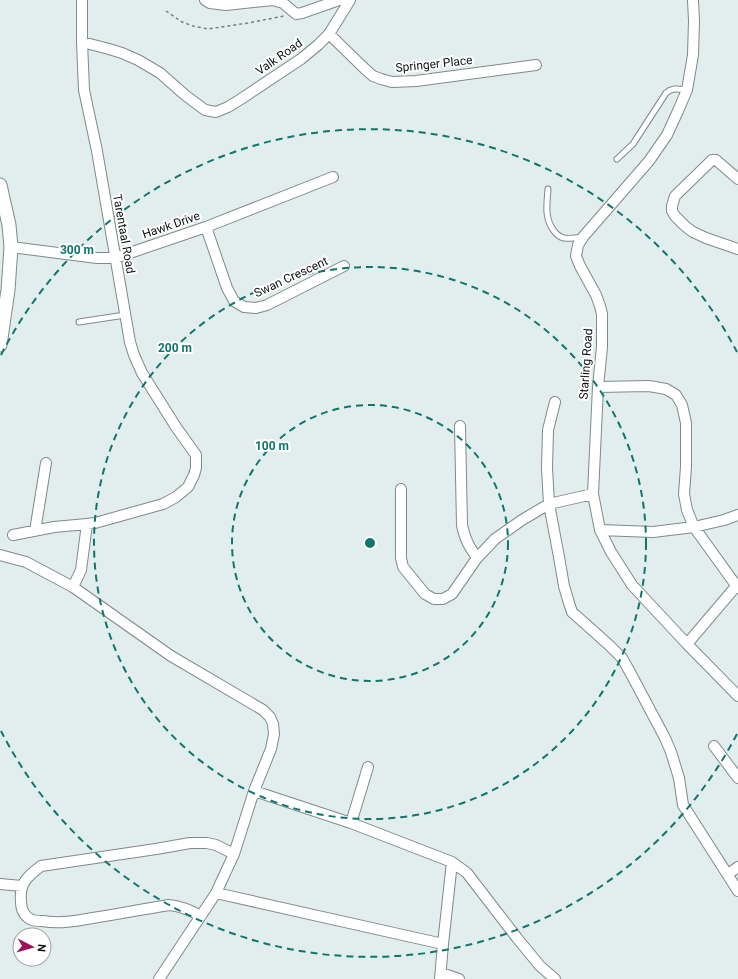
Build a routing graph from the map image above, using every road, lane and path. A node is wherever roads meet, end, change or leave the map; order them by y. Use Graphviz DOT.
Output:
graph roads {
  1 [pos="82,0"];
  2 [pos="205,0"];
  3 [pos="339,0"];
  4 [pos="350,0"];
  5 [pos="693,0"];
  6 [pos="166,11"];
  7 [pos="296,14"];
  8 [pos="329,34"];
  9 [pos="82,42"];
  10 [pos="536,64"];
  11 [pos="687,90"];
  12 [pos="618,158"];
  13 [pos="332,177"];
  14 [pos="738,179"];
  15 [pos="0,185"];
  16 [pos="548,189"];
  17 [pos="206,228"];
  18 [pos="583,238"];
  19 [pos="11,247"];
  20 [pos="738,249"];
  21 [pos="115,258"];
  22 [pos="344,266"];
  23 [pos="125,315"];
  24 [pos="79,322"];
  25 [pos="0,345"];
  26 [pos="598,386"];
  27 [pos="555,402"];
  28 [pos="460,426"];
  29 [pos="46,463"];
  30 [pos="401,489"];
  31 [pos="593,494"];
  32 [pos="549,504"];
  33 [pos="738,515"];
  34 [pos="88,524"];
  35 [pos="694,527"];
  36 [pos="35,530"];
  37 [pos="600,530"];
  38 [pos="13,535"];
  39 [pos="0,555"];
  40 [pos="477,558"];
  41 [pos="738,586"];
  42 [pos="73,587"];
  43 [pos="687,644"];
  44 [pos="738,696"];
  45 [pos="714,746"];
  46 [pos="368,767"];
  47 [pos="738,778"];
  48 [pos="254,791"];
  49 [pos="351,823"];
  50 [pos="234,854"];
  51 [pos="452,862"];
  52 [pos="738,867"];
  53 [pos="728,874"];
  54 [pos="0,884"];
  55 [pos="22,886"];
  56 [pos="738,891"];
  57 [pos="216,893"];
  58 [pos="201,916"];
  59 [pos="443,944"];
  60 [pos="441,976"];
  61 [pos="159,979"];
  62 [pos="459,979"];
  63 [pos="555,979"];
  1 -- 9 [label="street, Tarentaal Road"];
  2 -- 7 [label="street"];
  3 -- 7 [label="street"];
  4 -- 8 [label="street, Valk Road"];
  5 -- 11 [label="street, Starling Road"];
  6 -- 7 [label="path"];
  8 -- 9 [label="street, Valk Road"];
  8 -- 10 [label="street, Springer Place"];
  9 -- 21 [label="street, Tarentaal Road"];
  11 -- 12 [label="lane"];
  11 -- 18 [label="street, Starling Road"];
  13 -- 17 [label="street, Hawk Drive"];
  14 -- 20 [label="street"];
  15 -- 19 [label="street"];
  16 -- 18 [label="lane"];
  17 -- 21 [label="street, Hawk Drive"];
  17 -- 22 [label="street, Swan Crescent"];
  18 -- 26 [label="street, Starling Road"];
  19 -- 21 [label="street, Hawk Drive"];
  19 -- 25 [label="street"];
  21 -- 23 [label="street, Tarentaal Road"];
  23 -- 24 [label="lane"];
  23 -- 34 [label="street, Tarentaal Road"];
  26 -- 31 [label="street, Starling Road"];
  26 -- 35 [label="street"];
  27 -- 32 [label="street"];
  28 -- 40 [label="street"];
  29 -- 36 [label="street"];
  30 -- 40 [label="street"];
  31 -- 32 [label="street"];
  31 -- 37 [label="street, Starling Road"];
  32 -- 40 [label="street"];
  32 -- 53 [label="street"];
  33 -- 35 [label="street"];
  34 -- 36 [label="street"];
  34 -- 42 [label="street"];
  35 -- 37 [label="street"];
  35 -- 41 [label="street"];
  36 -- 38 [label="street"];
  37 -- 43 [label="street, Starling Road"];
  39 -- 42 [label="street"];
  41 -- 43 [label="street"];
  42 -- 48 [label="street"];
  43 -- 44 [label="street, Starling Road"];
  45 -- 47 [label="street"];
  46 -- 49 [label="street"];
  48 -- 49 [label="street"];
  48 -- 50 [label="street"];
  49 -- 51 [label="street"];
  50 -- 55 [label="street"];
  50 -- 57 [label="street"];
  51 -- 59 [label="street"];
  51 -- 63 [label="street"];
  52 -- 53 [label="street"];
  53 -- 56 [label="street"];
  54 -- 55 [label="street"];
  55 -- 58 [label="street"];
  57 -- 58 [label="street"];
  57 -- 59 [label="street"];
  58 -- 61 [label="street"];
  59 -- 60 [label="street"];
  60 -- 62 [label="street"];
}
